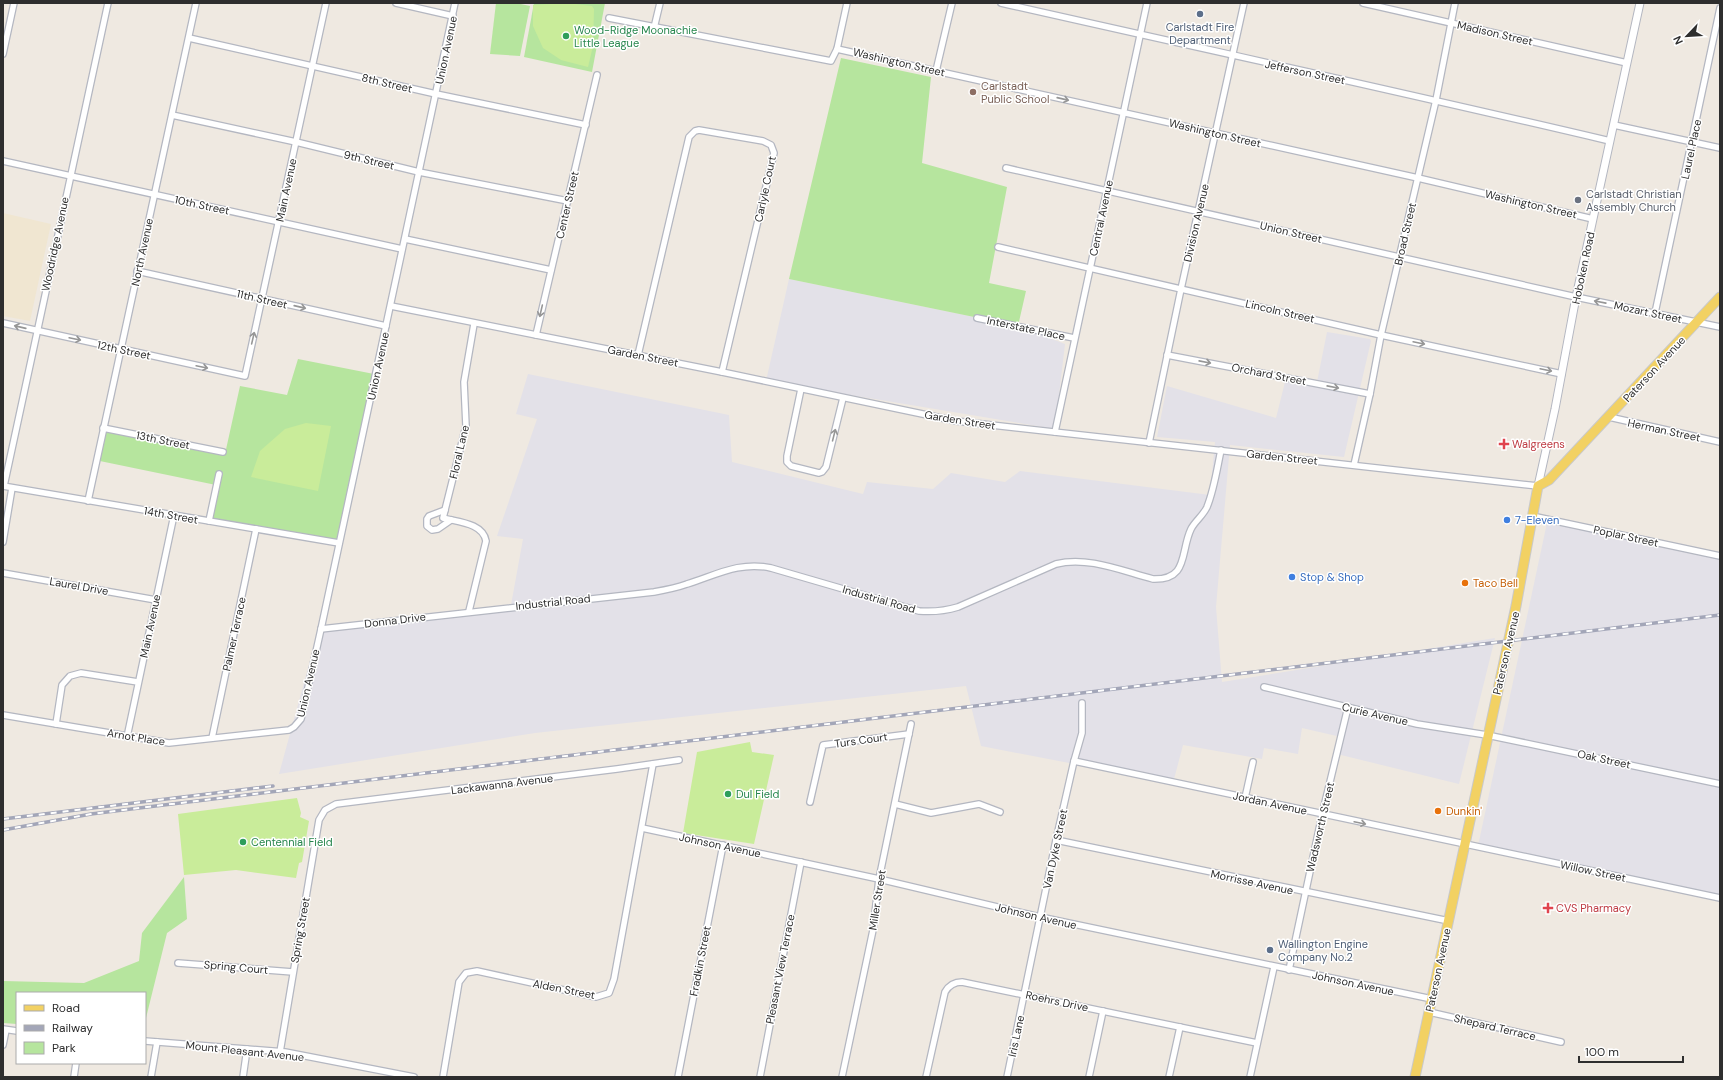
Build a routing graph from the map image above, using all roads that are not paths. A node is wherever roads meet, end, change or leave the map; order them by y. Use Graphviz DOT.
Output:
graph roads {
  1 [pos="14,3"];
  2 [pos="108,3"];
  3 [pos="196,3"];
  4 [pos="326,3"];
  5 [pos="396,3"];
  6 [pos="455,3"];
  7 [pos="660,3"];
  8 [pos="847,3"];
  9 [pos="952,3"];
  10 [pos="1001,3"];
  11 [pos="1147,3"];
  12 [pos="1244,3"];
  13 [pos="1363,3"];
  14 [pos="1455,3"];
  15 [pos="1640,3"];
  16 [pos="1720,8"];
  17 [pos="453,16"];
  18 [pos="609,18"];
  19 [pos="1450,23"];
  20 [pos="654,28"];
  21 [pos="1140,35"];
  22 [pos="189,38"];
  23 [pos="837,49"];
  24 [pos="3,54"];
  25 [pos="1232,56"];
  26 [pos="1627,62"];
  27 [pos="313,65"];
  28 [pos="936,71"];
  29 [pos="597,75"];
  30 [pos="436,94"];
  31 [pos="1436,100"];
  32 [pos="1123,112"];
  33 [pos="172,115"];
  34 [pos="586,125"];
  35 [pos="1614,125"];
  36 [pos="1215,133"];
  37 [pos="1610,141"];
  38 [pos="296,142"];
  39 [pos="1693,142"];
  40 [pos="1720,148"];
  41 [pos="3,161"];
  42 [pos="1006,168"];
  43 [pos="419,172"];
  44 [pos="70,176"];
  45 [pos="1418,178"];
  46 [pos="1106,190"];
  47 [pos="154,194"];
  48 [pos="568,201"];
  49 [pos="1199,212"];
  50 [pos="1593,219"];
  51 [pos="279,222"];
  52 [pos="405,239"];
  53 [pos="998,247"];
  54 [pos="402,249"];
  55 [pos="1399,257"];
  56 [pos="1090,268"];
  57 [pos="552,270"];
  58 [pos="138,271"];
  59 [pos="1180,289"];
  60 [pos="1576,297"];
  61 [pos="1720,297"];
  62 [pos="262,299"];
  63 [pos="391,306"];
  64 [pos="1655,313"];
  65 [pos="977,318"];
  66 [pos="1697,322"];
  67 [pos="3,323"];
  68 [pos="474,324"];
  69 [pos="386,326"];
  70 [pos="1720,327"];
  71 [pos="37,331"];
  72 [pos="536,335"];
  73 [pos="1381,335"];
  74 [pos="1074,338"];
  75 [pos="121,349"];
  76 [pos="638,355"];
  77 [pos="1167,355"];
  78 [pos="722,372"];
  79 [pos="1562,374"];
  80 [pos="245,376"];
  81 [pos="801,389"];
  82 [pos="1370,394"];
  83 [pos="843,398"];
  84 [pos="1609,417"];
  85 [pos="103,428"];
  86 [pos="1054,432"];
  87 [pos="1720,442"];
  88 [pos="1149,443"];
  89 [pos="1221,450"];
  90 [pos="223,452"];
  91 [pos="1354,465"];
  92 [pos="218,474"];
  93 [pos="4,486"];
  94 [pos="1538,486"];
  95 [pos="12,488"];
  96 [pos="88,501"];
  97 [pos="445,510"];
  98 [pos="174,515"];
  99 [pos="1532,516"];
  100 [pos="452,520"];
  101 [pos="209,521"];
  102 [pos="256,529"];
  103 [pos="3,542"];
  104 [pos="339,543"];
  105 [pos="1720,556"];
  106 [pos="3,573"];
  107 [pos="156,600"];
  108 [pos="468,611"];
  109 [pos="321,629"];
  110 [pos="138,682"];
  111 [pos="1264,687"];
  112 [pos="1082,703"];
  113 [pos="1348,708"];
  114 [pos="3,715"];
  115 [pos="56,724"];
  116 [pos="911,724"];
  117 [pos="294,727"];
  118 [pos="908,734"];
  119 [pos="1487,735"];
  120 [pos="127,736"];
  121 [pos="212,738"];
  122 [pos="679,760"];
  123 [pos="1074,761"];
  124 [pos="1253,762"];
  125 [pos="653,764"];
  126 [pos="1720,784"];
  127 [pos="1245,798"];
  128 [pos="810,802"];
  129 [pos="895,804"];
  130 [pos="325,810"];
  131 [pos="1000,812"];
  132 [pos="1322,815"];
  133 [pos="642,828"];
  134 [pos="1056,840"];
  135 [pos="723,845"];
  136 [pos="1466,845"];
  137 [pos="801,862"];
  138 [pos="879,879"];
  139 [pos="1305,892"];
  140 [pos="1720,898"];
  141 [pos="1040,917"];
  142 [pos="1449,921"];
  143 [pos="178,963"];
  144 [pos="1274,967"];
  145 [pos="1288,970"];
  146 [pos="293,972"];
  147 [pos="1025,995"];
  148 [pos="1432,999"];
  149 [pos="1103,1011"];
  150 [pos="1429,1012"];
  151 [pos="1180,1027"];
  152 [pos="4,1030"];
  153 [pos="16,1031"];
  154 [pos="146,1042"];
  155 [pos="157,1042"];
  156 [pos="1561,1042"];
  157 [pos="1257,1043"];
  158 [pos="3,1045"];
  159 [pos="247,1049"];
  160 [pos="280,1052"];
  161 [pos="76,1064"];
  162 [pos="74,1077"];
  163 [pos="151,1077"];
  164 [pos="243,1077"];
  165 [pos="414,1077"];
  166 [pos="444,1077"];
  167 [pos="678,1077"];
  168 [pos="760,1077"];
  169 [pos="842,1077"];
  170 [pos="926,1077"];
  171 [pos="1007,1077"];
  172 [pos="1089,1077"];
  173 [pos="1169,1077"];
  174 [pos="1250,1077"];
  175 [pos="1415,1077"];
  1 -- 24 [label="street"];
  2 -- 44 [label="street, Woodridge Avenue"];
  3 -- 22 [label="street, North Avenue"];
  4 -- 27 [label="street, Main Avenue"];
  5 -- 17 [label="street"];
  6 -- 17 [label="street, Union Avenue"];
  7 -- 20 [label="street"];
  8 -- 23 [label="street"];
  9 -- 28 [label="street"];
  10 -- 21 [label="street, Jefferson Street"];
  11 -- 21 [label="street, Central Avenue"];
  12 -- 25 [label="street, Division Avenue"];
  13 -- 19 [label="street, Madison Street"];
  14 -- 19 [label="street, Broad Street"];
  15 -- 26 [label="street, Hoboken Road"];
  16 -- 39 [label="street, Laurel Place"];
  17 -- 30 [label="street, Union Avenue"];
  18 -- 20 [label="street"];
  19 -- 26 [label="street, Madison Street"];
  19 -- 31 [label="street, Broad Street"];
  20 -- 23 [label="street"];
  21 -- 25 [label="street, Jefferson Street"];
  21 -- 32 [label="street, Central Avenue"];
  22 -- 27 [label="street, 8th Street"];
  22 -- 33 [label="street, North Avenue"];
  23 -- 28 [label="street, Washington Street"];
  25 -- 31 [label="street, Jefferson Street"];
  25 -- 36 [label="street, Division Avenue"];
  26 -- 35 [label="street, Hoboken Road"];
  27 -- 30 [label="street, 8th Street"];
  27 -- 38 [label="street, Main Avenue"];
  28 -- 32 [label="street, Washington Street, one-way"];
  29 -- 34 [label="street, Center Street"];
  30 -- 34 [label="street, 8th Street"];
  30 -- 43 [label="street, Union Avenue"];
  31 -- 37 [label="street, Jefferson Street"];
  31 -- 45 [label="street, Broad Street"];
  32 -- 36 [label="street, Washington Street"];
  32 -- 46 [label="street, Central Avenue"];
  33 -- 38 [label="street, 9th Street"];
  33 -- 47 [label="street, North Avenue"];
  34 -- 48 [label="street, Center Street"];
  35 -- 37 [label="street, Hoboken Road"];
  35 -- 39 [label="street"];
  36 -- 45 [label="street, Washington Street"];
  36 -- 49 [label="street, Division Avenue"];
  37 -- 50 [label="street, Hoboken Road"];
  38 -- 43 [label="street, 9th Street"];
  38 -- 51 [label="street, Main Avenue"];
  39 -- 40 [label="street"];
  39 -- 64 [label="street, Laurel Place"];
  41 -- 44 [label="street, 10th Street"];
  42 -- 46 [label="street, Union Street"];
  43 -- 48 [label="street, 9th Street"];
  43 -- 52 [label="street, Union Avenue"];
  44 -- 47 [label="street, 10th Street"];
  44 -- 71 [label="street, Woodridge Avenue"];
  45 -- 50 [label="street, Washington Street"];
  45 -- 55 [label="street, Broad Street"];
  46 -- 49 [label="street, Union Street"];
  46 -- 56 [label="street, Central Avenue"];
  47 -- 51 [label="street, 10th Street"];
  47 -- 58 [label="street, North Avenue"];
  48 -- 57 [label="street, Center Street"];
  49 -- 55 [label="street, Union Street"];
  49 -- 59 [label="street, Division Avenue"];
  50 -- 60 [label="street, Hoboken Road"];
  51 -- 54 [label="street, 10th Street"];
  51 -- 62 [label="street, Main Avenue"];
  52 -- 54 [label="street, Union Avenue"];
  52 -- 57 [label="street"];
  53 -- 56 [label="street, Lincoln Street"];
  54 -- 63 [label="street, Union Avenue"];
  55 -- 60 [label="street, Union Street"];
  55 -- 73 [label="street, Broad Street"];
  56 -- 59 [label="street, Lincoln Street"];
  56 -- 74 [label="street, Central Avenue"];
  57 -- 72 [label="street, Center Street, one-way"];
  58 -- 62 [label="street, 11th Street"];
  58 -- 75 [label="street, North Avenue"];
  59 -- 73 [label="street, Lincoln Street"];
  59 -- 77 [label="street, Division Avenue"];
  64 -- 60 [label="street, Mozart Street, one-way"];
  60 -- 79 [label="street, Hoboken Road"];
  61 -- 66 [label="main road, Paterson Avenue"];
  62 -- 69 [label="street, 11th Street, one-way"];
  80 -- 62 [label="street, Main Avenue, one-way"];
  63 -- 68 [label="street, Garden Street"];
  63 -- 69 [label="street, Union Avenue"];
  64 -- 66 [label="street, Mozart Street"];
  65 -- 74 [label="street, Interstate Place"];
  66 -- 70 [label="street, Mozart Street"];
  66 -- 84 [label="main road, Paterson Avenue"];
  71 -- 67 [label="street, 12th Street, one-way"];
  68 -- 72 [label="street, Garden Street"];
  68 -- 97 [label="street, Floral Lane"];
  69 -- 104 [label="street, Union Avenue"];
  71 -- 75 [label="street, 12th Street, one-way"];
  71 -- 93 [label="street, Woodridge Avenue"];
  72 -- 76 [label="street, Garden Street"];
  73 -- 79 [label="street, Lincoln Street, one-way"];
  73 -- 82 [label="street, Broad Street"];
  74 -- 86 [label="street, Central Avenue"];
  75 -- 80 [label="street, 12th Street, one-way"];
  75 -- 85 [label="street, North Avenue"];
  76 -- 78 [label="street, Garden Street"];
  76 -- 78 [label="street, Carlyle Court"];
  77 -- 82 [label="street, Orchard Street, one-way"];
  77 -- 88 [label="street, Division Avenue"];
  78 -- 81 [label="street, Garden Street"];
  79 -- 94 [label="street, Hoboken Road"];
  81 -- 83 [label="street, Garden Street"];
  81 -- 83 [label="street, one-way"];
  82 -- 91 [label="street, Broad Street"];
  83 -- 86 [label="street, Garden Street"];
  84 -- 87 [label="street, Herman Street"];
  84 -- 94 [label="main road, Paterson Avenue"];
  85 -- 90 [label="street, 13th Street"];
  85 -- 96 [label="street, North Avenue"];
  86 -- 88 [label="street, Garden Street"];
  88 -- 89 [label="street, Garden Street"];
  89 -- 91 [label="street, Garden Street"];
  89 -- 108 [label="street, Industrial Road"];
  91 -- 94 [label="street, Garden Street"];
  92 -- 101 [label="street"];
  93 -- 95 [label="street, 14th Street"];
  94 -- 99 [label="main road, Paterson Avenue"];
  95 -- 96 [label="street, 14th Street"];
  95 -- 103 [label="street"];
  96 -- 98 [label="street, 14th Street"];
  97 -- 100 [label="street"];
  97 -- 100 [label="street"];
  98 -- 101 [label="street, 14th Street"];
  98 -- 107 [label="street, Main Avenue"];
  99 -- 105 [label="street, Poplar Street"];
  99 -- 119 [label="main road, Paterson Avenue"];
  100 -- 108 [label="street"];
  101 -- 102 [label="street, 14th Street"];
  102 -- 104 [label="street, 14th Street"];
  102 -- 121 [label="street, Palmer Terrace"];
  104 -- 109 [label="street, Union Avenue"];
  106 -- 107 [label="street, Laurel Drive"];
  107 -- 110 [label="street, Main Avenue"];
  108 -- 109 [label="street, Donna Drive"];
  109 -- 117 [label="street, Union Avenue"];
  110 -- 115 [label="street"];
  110 -- 120 [label="street, Main Avenue"];
  111 -- 113 [label="street, Curie Avenue"];
  112 -- 123 [label="street, Van Dyke Street"];
  113 -- 119 [label="street, Curie Avenue"];
  113 -- 132 [label="street, Wadsworth Street"];
  114 -- 115 [label="street, Arnot Place"];
  115 -- 120 [label="street, Arnot Place"];
  116 -- 118 [label="street, Miller Street"];
  117 -- 121 [label="street, Arnot Place"];
  118 -- 128 [label="street, Turs Court"];
  118 -- 129 [label="street, Miller Street"];
  119 -- 126 [label="street, Oak Street"];
  119 -- 136 [label="main road, Paterson Avenue"];
  120 -- 121 [label="street, Arnot Place"];
  122 -- 125 [label="street, Lackawanna Avenue"];
  123 -- 127 [label="street, Jordan Avenue"];
  123 -- 134 [label="street, Van Dyke Street"];
  124 -- 127 [label="street"];
  125 -- 130 [label="street, Lackawanna Avenue"];
  125 -- 133 [label="street, Alden Street"];
  127 -- 132 [label="street, Jordan Avenue"];
  129 -- 131 [label="street"];
  129 -- 138 [label="street, Miller Street"];
  130 -- 146 [label="street, Spring Street"];
  132 -- 136 [label="street, Jordan Avenue, one-way"];
  132 -- 139 [label="street, Wadsworth Street"];
  133 -- 135 [label="street, Johnson Avenue"];
  133 -- 166 [label="street, Alden Street"];
  134 -- 139 [label="street, Morrisse Avenue"];
  134 -- 141 [label="street, Van Dyke Street"];
  135 -- 137 [label="street, Johnson Avenue"];
  135 -- 167 [label="street, Fradkin Street"];
  136 -- 140 [label="street, Willow Street"];
  136 -- 142 [label="main road, Paterson Avenue"];
  137 -- 138 [label="street, Johnson Avenue"];
  137 -- 168 [label="street, Pleasant View Terrace"];
  138 -- 141 [label="street, Johnson Avenue"];
  138 -- 169 [label="street, Miller Street"];
  139 -- 142 [label="street, Morrisse Avenue"];
  139 -- 145 [label="street, Wadsworth Street"];
  141 -- 144 [label="street, Johnson Avenue"];
  141 -- 147 [label="street, Van Dyke Street"];
  142 -- 148 [label="main road, Paterson Avenue"];
  143 -- 146 [label="street, Spring Court"];
  144 -- 145 [label="street, Johnson Avenue"];
  144 -- 157 [label="street"];
  145 -- 148 [label="street, Johnson Avenue"];
  146 -- 160 [label="street, Spring Street"];
  147 -- 149 [label="street, Roehrs Drive"];
  147 -- 170 [label="street, Roehrs Drive"];
  147 -- 171 [label="street, Iris Lane"];
  148 -- 150 [label="main road, Paterson Avenue"];
  149 -- 151 [label="street, Roehrs Drive"];
  149 -- 172 [label="street"];
  150 -- 156 [label="street, Shepard Terrace"];
  150 -- 175 [label="main road, Paterson Avenue"];
  151 -- 157 [label="street, Roehrs Drive"];
  151 -- 173 [label="street"];
  152 -- 153 [label="street"];
  152 -- 158 [label="street"];
  154 -- 155 [label="street, Mount Pleasant Avenue"];
  155 -- 159 [label="street, Mount Pleasant Avenue"];
  155 -- 163 [label="street"];
  157 -- 174 [label="street"];
  159 -- 160 [label="street, Mount Pleasant Avenue"];
  159 -- 164 [label="street"];
  160 -- 165 [label="street, Mount Pleasant Avenue"];
  161 -- 162 [label="street"];
}
